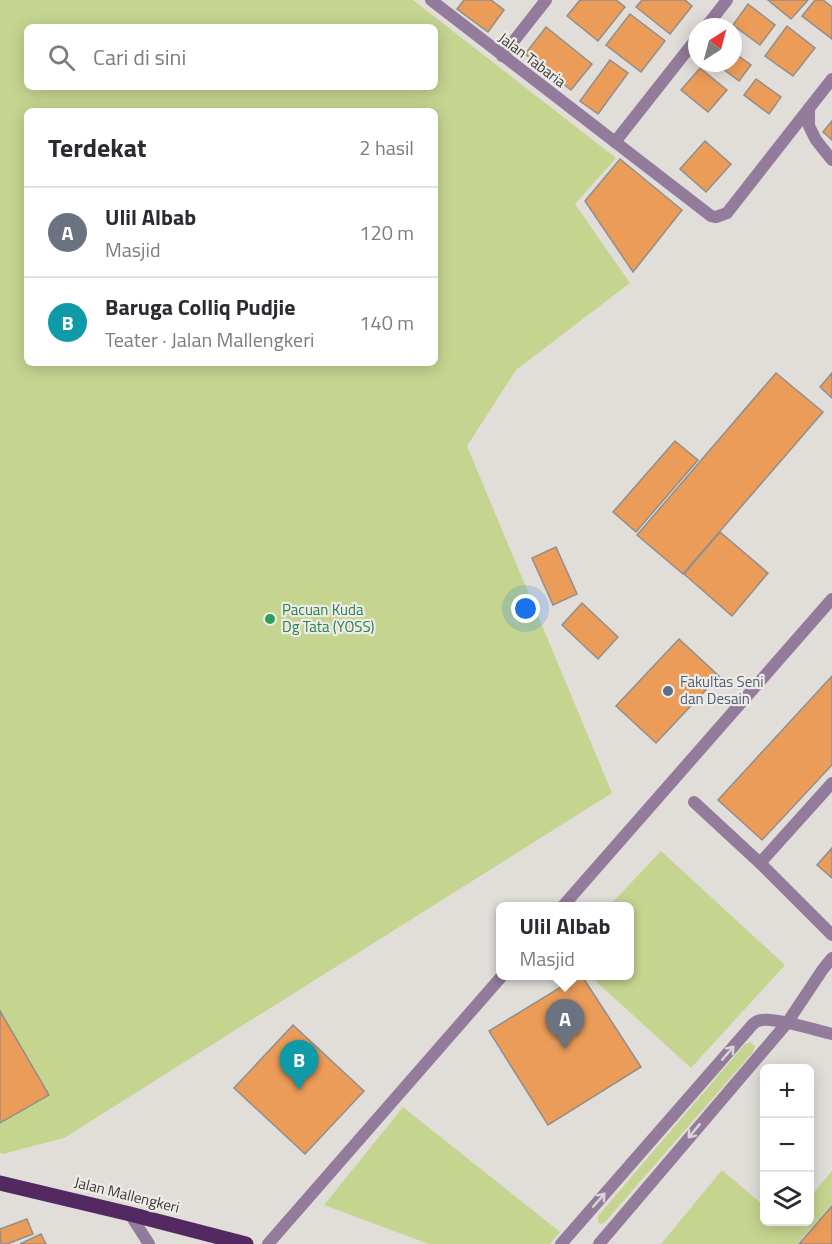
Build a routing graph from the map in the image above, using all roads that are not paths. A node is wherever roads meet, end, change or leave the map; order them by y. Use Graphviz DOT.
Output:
graph roads {
  1 [pos="430,0"];
  2 [pos="546,0"];
  3 [pos="727,0"];
  4 [pos="713,18"];
  5 [pos="688,49"];
  6 [pos="502,56"];
  7 [pos="832,79"];
  8 [pos="809,109"];
  9 [pos="615,142"];
  10 [pos="832,160"];
  11 [pos="832,599"];
  12 [pos="832,783"];
  13 [pos="694,802"];
  14 [pos="760,863"];
  15 [pos="566,902"];
  16 [pos="832,935"];
  17 [pos="832,958"];
  18 [pos="498,980"];
  19 [pos="787,1023"];
  20 [pos="832,1034"];
  21 [pos="0,1183"];
  22 [pos="130,1214"];
  23 [pos="604,1242"];
  24 [pos="149,1244"];
  25 [pos="246,1244"];
  26 [pos="268,1244"];
  27 [pos="561,1244"];
  1 -- 6 [label="street, Jalan Tabaria"];
  2 -- 6 [label="street"];
  3 -- 4 [label="street"];
  5 -- 9 [label="street"];
  6 -- 9 [label="street, Jalan Tabaria"];
  7 -- 8 [label="street"];
  8 -- 9 [label="street, Jalan Tabaria"];
  8 -- 10 [label="street"];
  11 -- 15 [label="street"];
  12 -- 14 [label="street"];
  13 -- 14 [label="street"];
  14 -- 16 [label="street"];
  17 -- 19 [label="street"];
  18 -- 26 [label="street"];
  19 -- 20 [label="street"];
  19 -- 23 [label="street, one-way"];
  27 -- 19 [label="street, one-way"];
  21 -- 22 [label="main road, Jalan Mallengkeri"];
  22 -- 24 [label="street"];
  22 -- 25 [label="main road, Jalan Mallengkeri"];
}
